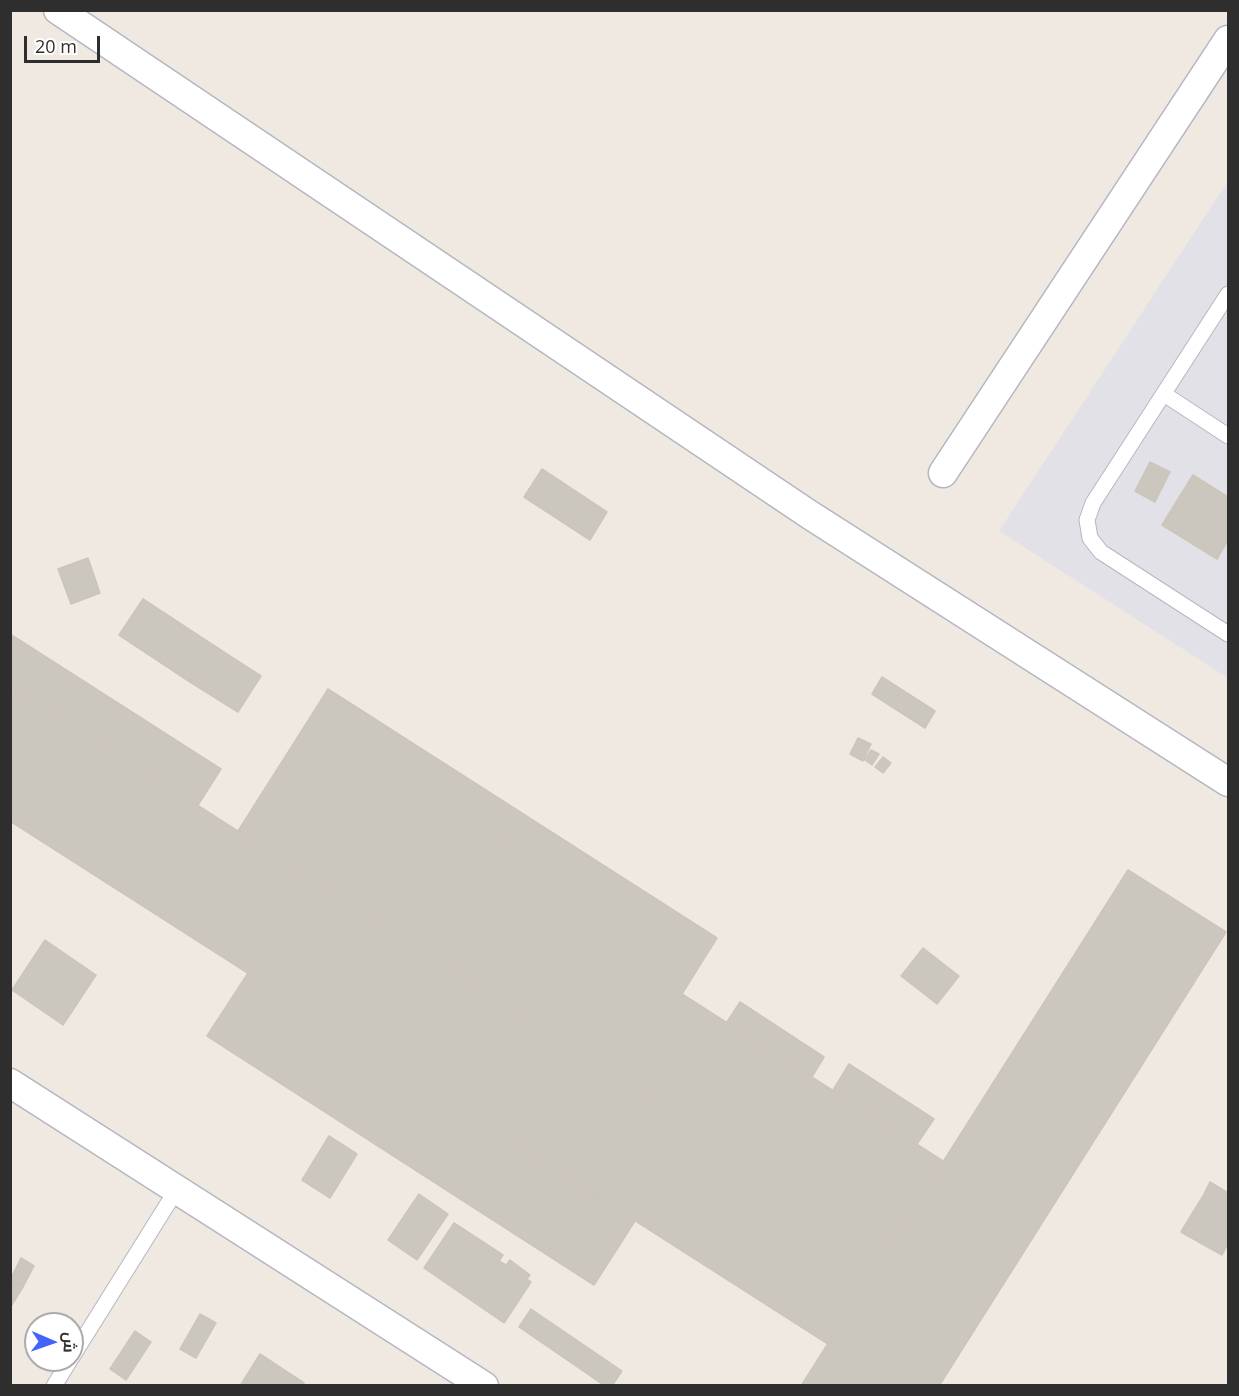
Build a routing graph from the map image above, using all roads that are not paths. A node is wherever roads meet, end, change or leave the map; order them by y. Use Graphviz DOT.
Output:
graph roads {
  1 [pos="58,10"];
  2 [pos="1228,40"];
  3 [pos="1228,294"];
  4 [pos="1164,394"];
  5 [pos="1228,436"];
  6 [pos="943,473"];
  7 [pos="1228,633"];
  8 [pos="1228,783"];
  9 [pos="10,1083"];
  10 [pos="177,1190"];
  11 [pos="84,1337"];
  12 [pos="62,1372"];
  13 [pos="54,1386"];
  14 [pos="484,1386"];
  1 -- 8 [label="street"];
  2 -- 6 [label="street"];
  3 -- 4 [label="lane"];
  4 -- 5 [label="lane"];
  4 -- 7 [label="lane"];
  9 -- 10 [label="street"];
  10 -- 11 [label="lane"];
  10 -- 14 [label="street"];
  12 -- 13 [label="lane"];
}
